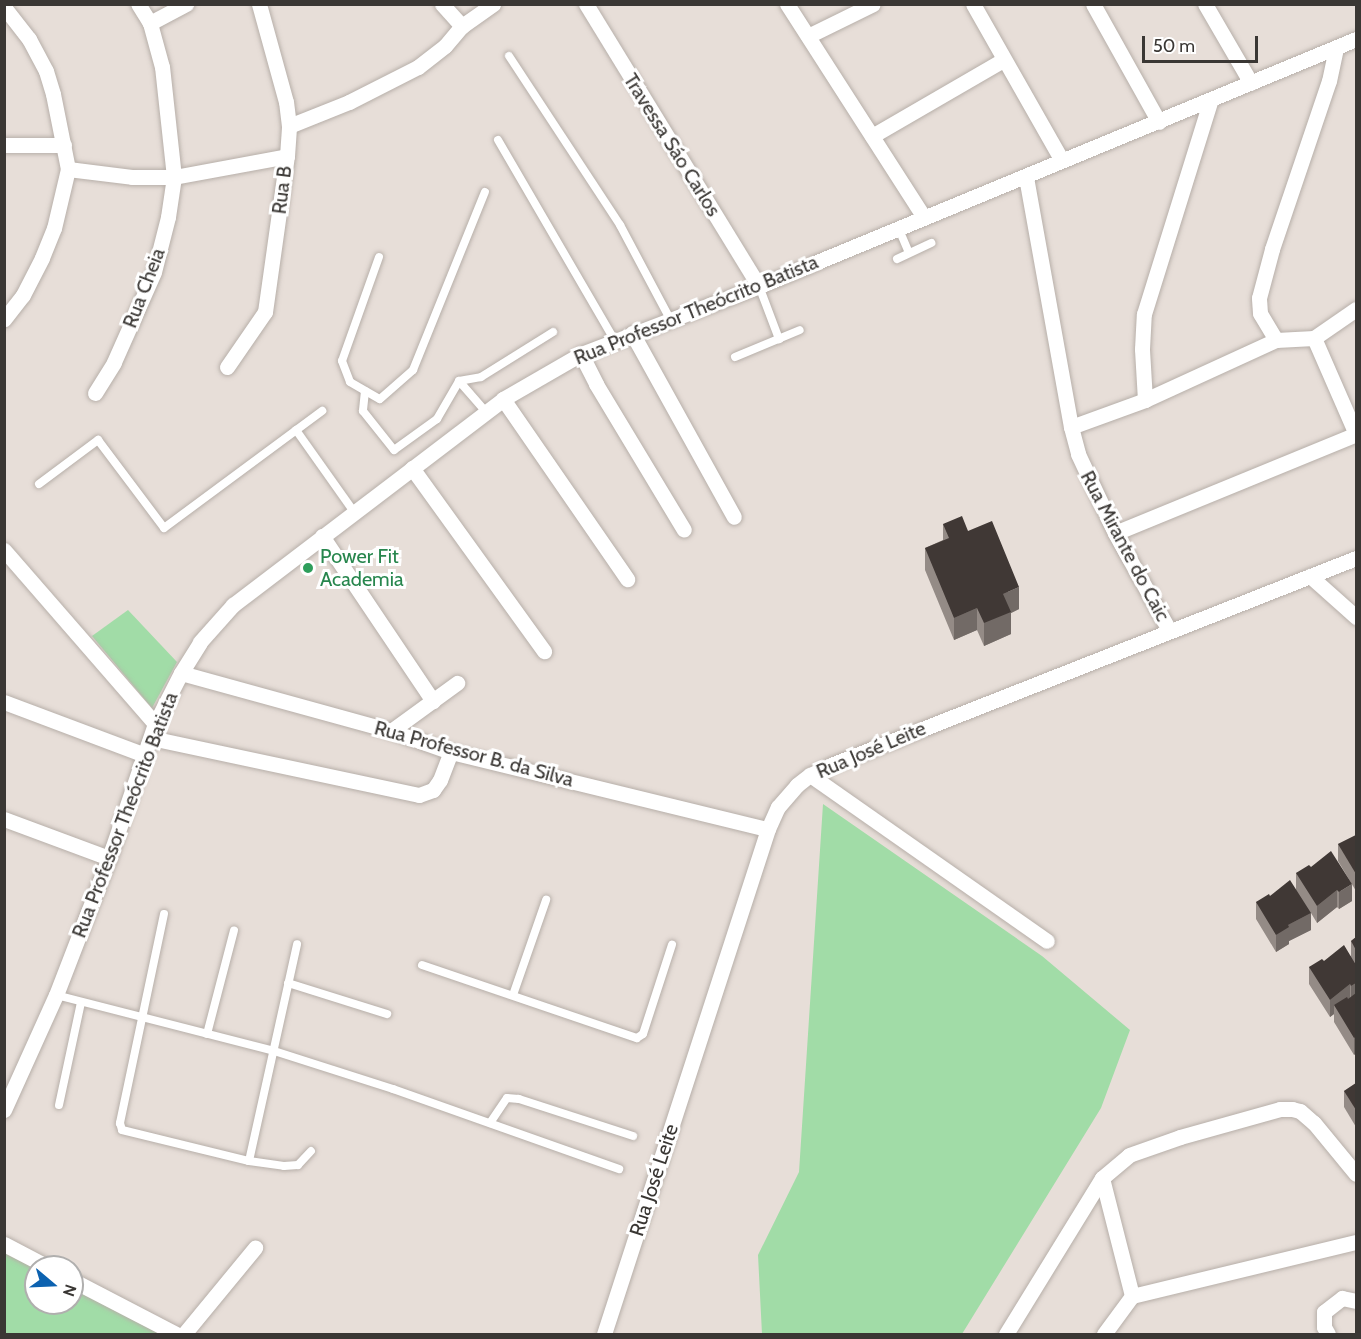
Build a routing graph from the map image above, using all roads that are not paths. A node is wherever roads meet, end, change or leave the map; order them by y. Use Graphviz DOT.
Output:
graph roads {
  1 [pos="138,4"];
  2 [pos="186,4"];
  3 [pos="259,4"];
  4 [pos="442,4"];
  5 [pos="493,4"];
  6 [pos="586,4"];
  7 [pos="787,4"];
  8 [pos="873,4"];
  9 [pos="973,4"];
  10 [pos="1112,4"];
  11 [pos="1205,4"];
  12 [pos="4,7"];
  13 [pos="1096,8"];
  14 [pos="150,23"];
  15 [pos="462,26"];
  16 [pos="808,36"];
  17 [pos="1356,39"];
  18 [pos="1336,49"];
  19 [pos="509,56"];
  20 [pos="1003,60"];
  21 [pos="1251,83"];
  22 [pos="1210,102"];
  23 [pos="1158,122"];
  24 [pos="289,126"];
  25 [pos="872,136"];
  26 [pos="498,140"];
  27 [pos="4,145"];
  28 [pos="64,145"];
  29 [pos="287,156"];
  30 [pos="1061,159"];
  31 [pos="68,170"];
  32 [pos="174,177"];
  33 [pos="1026,177"];
  34 [pos="486,192"];
  35 [pos="923,216"];
  36 [pos="898,227"];
  37 [pos="932,243"];
  38 [pos="909,253"];
  39 [pos="378,257"];
  40 [pos="897,259"];
  41 [pos="759,286"];
  42 [pos="1356,309"];
  43 [pos="4,319"];
  44 [pos="671,321"];
  45 [pos="800,330"];
  46 [pos="553,332"];
  47 [pos="632,333"];
  48 [pos="1314,338"];
  49 [pos="614,339"];
  50 [pos="779,339"];
  51 [pos="1276,340"];
  52 [pos="581,354"];
  53 [pos="735,357"];
  54 [pos="227,367"];
  55 [pos="459,381"];
  56 [pos="365,391"];
  57 [pos="95,393"];
  58 [pos="503,399"];
  59 [pos="1144,400"];
  60 [pos="321,411"];
  61 [pos="486,412"];
  62 [pos="1071,427"];
  63 [pos="296,430"];
  64 [pos="1356,434"];
  65 [pos="412,468"];
  66 [pos="39,484"];
  67 [pos="354,512"];
  68 [pos="734,517"];
  69 [pos="684,530"];
  70 [pos="1115,533"];
  71 [pos="322,536"];
  72 [pos="1356,558"];
  73 [pos="8,561"];
  74 [pos="1310,576"];
  75 [pos="627,579"];
  76 [pos="1356,617"];
  77 [pos="1169,630"];
  78 [pos="544,651"];
  79 [pos="181,673"];
  80 [pos="457,683"];
  81 [pos="433,701"];
  82 [pos="4,702"];
  83 [pos="391,730"];
  84 [pos="153,731"];
  85 [pos="451,752"];
  86 [pos="145,755"];
  87 [pos="810,775"];
  88 [pos="4,819"];
  89 [pos="768,829"];
  90 [pos="109,858"];
  91 [pos="546,900"];
  92 [pos="164,914"];
  93 [pos="234,930"];
  94 [pos="1047,941"];
  95 [pos="297,944"];
  96 [pos="672,945"];
  97 [pos="422,965"];
  98 [pos="288,982"];
  99 [pos="56,995"];
  100 [pos="513,995"];
  101 [pos="81,1002"];
  102 [pos="387,1014"];
  103 [pos="141,1017"];
  104 [pos="207,1034"];
  105 [pos="274,1051"];
  106 [pos="59,1106"];
  107 [pos="4,1110"];
  108 [pos="490,1124"];
  109 [pos="633,1136"];
  110 [pos="311,1151"];
  111 [pos="249,1161"];
  112 [pos="619,1169"];
  113 [pos="1356,1174"];
  114 [pos="1102,1178"];
  115 [pos="1356,1242"];
  116 [pos="4,1244"];
  117 [pos="255,1248"];
  118 [pos="25,1255"];
  119 [pos="84,1286"];
  120 [pos="1132,1296"];
  121 [pos="1356,1301"];
  122 [pos="176,1335"];
  123 [pos="184,1335"];
  124 [pos="604,1335"];
  125 [pos="1006,1335"];
  126 [pos="1104,1335"];
  127 [pos="1328,1335"];
  1 -- 14 [label="street, Rua Cheia"];
  2 -- 14 [label="street"];
  3 -- 24 [label="street, Rua B"];
  4 -- 15 [label="street"];
  5 -- 15 [label="street"];
  6 -- 41 [label="street, Travessa Sáo Carlos"];
  7 -- 16 [label="street"];
  8 -- 16 [label="street"];
  9 -- 20 [label="street"];
  10 -- 13 [label="street"];
  11 -- 21 [label="street"];
  12 -- 28 [label="street"];
  13 -- 23 [label="street"];
  14 -- 32 [label="street, Rua Cheia"];
  15 -- 24 [label="street"];
  16 -- 25 [label="street"];
  17 -- 18 [label="street, Rua Professor Theócrito Batista"];
  18 -- 21 [label="street, Rua Professor Theócrito Batista"];
  18 -- 51 [label="street"];
  19 -- 44 [label="lane"];
  20 -- 25 [label="street"];
  20 -- 30 [label="street"];
  21 -- 22 [label="street, Rua Professor Theócrito Batista"];
  22 -- 23 [label="street, Rua Professor Theócrito Batista"];
  22 -- 59 [label="street"];
  23 -- 30 [label="street, Rua Professor Theócrito Batista"];
  24 -- 29 [label="street, Rua B"];
  25 -- 35 [label="street"];
  26 -- 49 [label="lane"];
  27 -- 28 [label="street"];
  28 -- 31 [label="street"];
  29 -- 32 [label="street"];
  29 -- 54 [label="street, Rua B"];
  30 -- 33 [label="street, Rua Professor Theócrito Batista"];
  31 -- 32 [label="street"];
  31 -- 43 [label="street"];
  32 -- 57 [label="street, Rua Cheia"];
  33 -- 35 [label="street, Rua Professor Theócrito Batista"];
  33 -- 62 [label="street, Rua Mirante do Caic"];
  34 -- 56 [label="lane"];
  35 -- 36 [label="street, Rua Professor Theócrito Batista"];
  36 -- 38 [label="lane"];
  36 -- 41 [label="street, Rua Professor Theócrito Batista"];
  37 -- 38 [label="lane"];
  38 -- 40 [label="lane"];
  39 -- 56 [label="lane"];
  41 -- 44 [label="street, Rua Professor Theócrito Batista"];
  41 -- 50 [label="lane"];
  42 -- 48 [label="street"];
  44 -- 47 [label="street, Rua Professor Theócrito Batista"];
  45 -- 50 [label="lane"];
  46 -- 55 [label="lane"];
  47 -- 49 [label="street, Rua Professor Theócrito Batista"];
  47 -- 68 [label="street"];
  48 -- 51 [label="street"];
  48 -- 64 [label="street"];
  49 -- 52 [label="street, Rua Professor Theócrito Batista"];
  50 -- 53 [label="lane"];
  51 -- 59 [label="street"];
  52 -- 58 [label="street, Rua Professor Theócrito Batista"];
  52 -- 69 [label="street"];
  55 -- 56 [label="lane"];
  55 -- 61 [label="lane"];
  58 -- 61 [label="street, Rua Professor Theócrito Batista"];
  58 -- 75 [label="street"];
  59 -- 62 [label="street"];
  60 -- 63 [label="lane"];
  61 -- 65 [label="street, Rua Professor Theócrito Batista"];
  62 -- 70 [label="street, Rua Mirante do Caic"];
  63 -- 66 [label="lane"];
  63 -- 67 [label="lane"];
  64 -- 70 [label="street"];
  65 -- 67 [label="street, Rua Professor Theócrito Batista"];
  65 -- 78 [label="street"];
  67 -- 71 [label="street, Rua Professor Theócrito Batista"];
  70 -- 77 [label="street, Rua Mirante do Caic"];
  71 -- 79 [label="street, Rua Professor Theócrito Batista"];
  71 -- 81 [label="street"];
  72 -- 74 [label="street, Rua José Leite"];
  73 -- 84 [label="street"];
  74 -- 76 [label="street"];
  74 -- 77 [label="street, Rua José Leite"];
  77 -- 87 [label="street, Rua José Leite"];
  79 -- 83 [label="street, Rua Professor B. da Silva"];
  79 -- 84 [label="street, Rua Professor Theócrito Batista"];
  80 -- 81 [label="street"];
  81 -- 83 [label="street"];
  82 -- 86 [label="street"];
  83 -- 85 [label="street, Rua Professor B. da Silva"];
  84 -- 85 [label="street"];
  84 -- 86 [label="street, Rua Professor Theócrito Batista"];
  85 -- 89 [label="street, Rua Professor B. da Silva"];
  86 -- 90 [label="street, Rua Professor Theócrito Batista"];
  87 -- 89 [label="street, Rua José Leite"];
  87 -- 94 [label="street"];
  88 -- 90 [label="street"];
  89 -- 124 [label="street, Rua José Leite"];
  90 -- 99 [label="street, Rua Professor Theócrito Batista"];
  91 -- 100 [label="lane"];
  92 -- 103 [label="lane"];
  93 -- 104 [label="lane"];
  95 -- 98 [label="lane"];
  96 -- 100 [label="lane"];
  97 -- 100 [label="lane"];
  98 -- 102 [label="lane"];
  98 -- 105 [label="lane"];
  99 -- 101 [label="lane"];
  99 -- 107 [label="street, Rua Professor Theócrito Batista"];
  101 -- 103 [label="lane"];
  101 -- 106 [label="lane"];
  103 -- 104 [label="lane"];
  103 -- 111 [label="lane"];
  104 -- 105 [label="lane"];
  105 -- 108 [label="lane"];
  105 -- 111 [label="lane"];
  108 -- 109 [label="lane"];
  108 -- 112 [label="lane"];
  110 -- 111 [label="lane"];
  113 -- 114 [label="street"];
  114 -- 120 [label="street"];
  114 -- 125 [label="street"];
  115 -- 120 [label="street"];
  116 -- 118 [label="street"];
  117 -- 123 [label="street"];
  119 -- 122 [label="street"];
  120 -- 126 [label="street"];
  121 -- 127 [label="street"];
}
